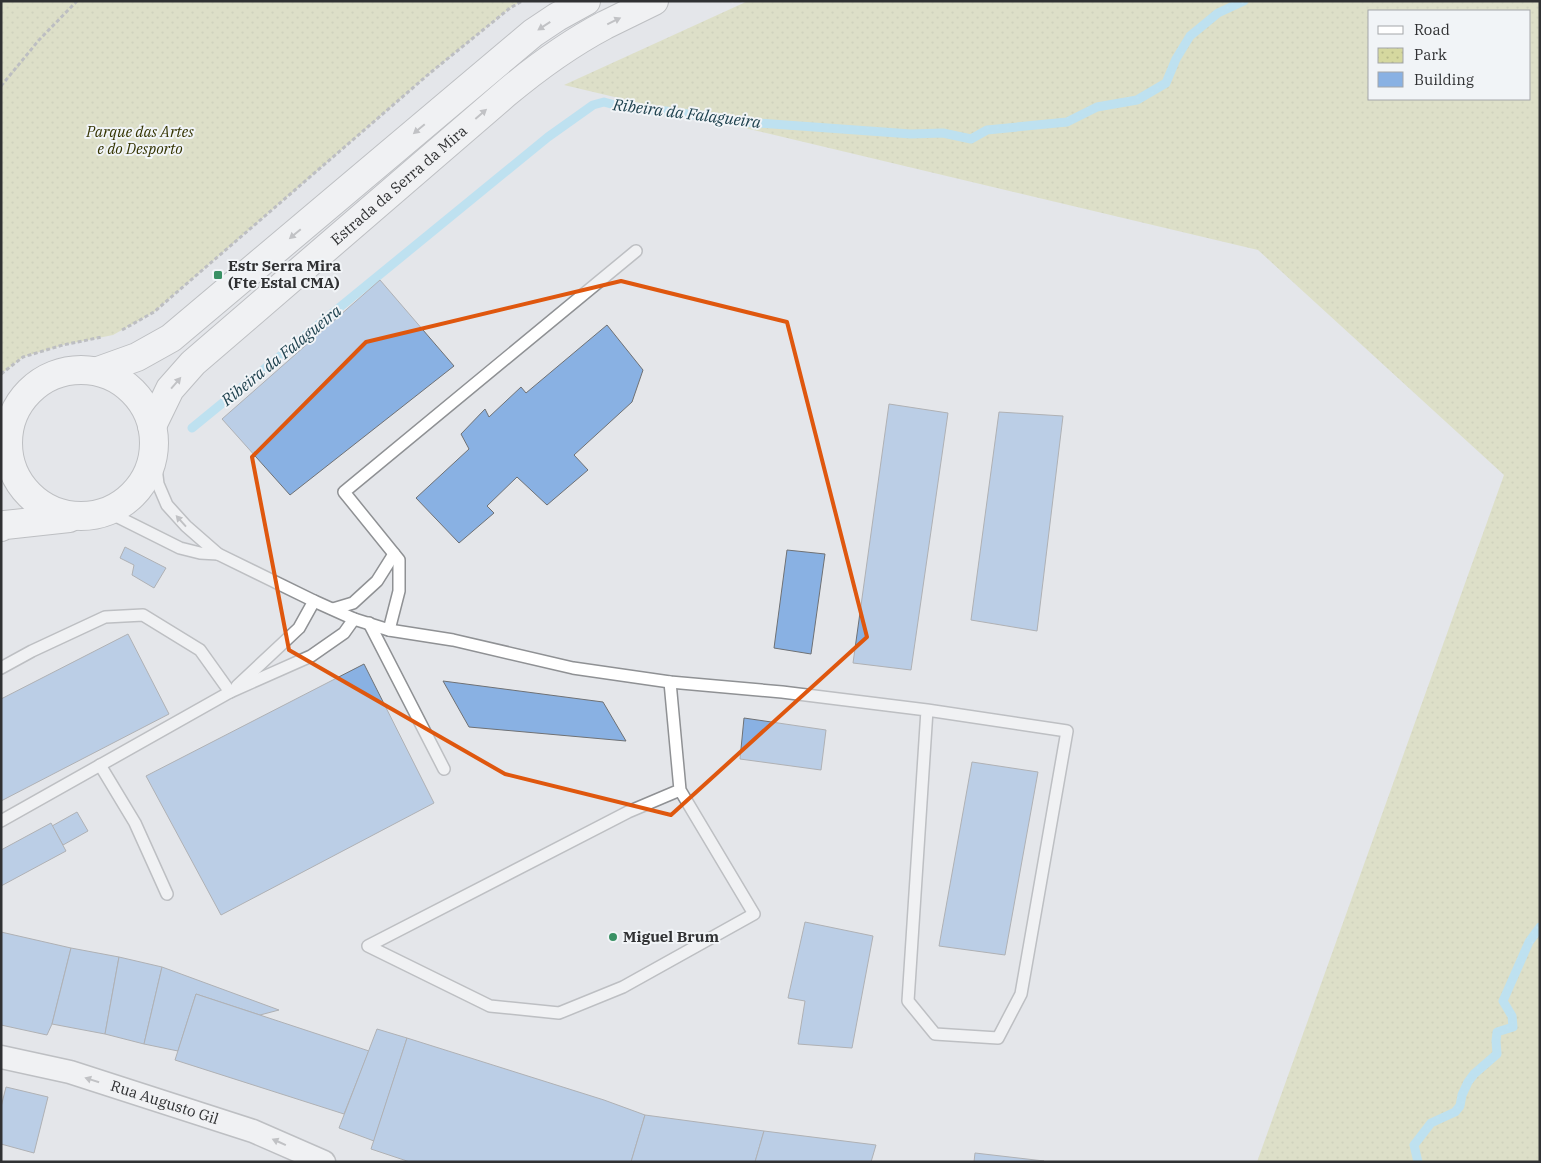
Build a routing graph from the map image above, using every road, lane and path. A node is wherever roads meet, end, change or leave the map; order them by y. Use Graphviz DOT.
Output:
graph roads {
  1 [pos="76,1"];
  2 [pos="522,1"];
  3 [pos="586,1"];
  4 [pos="654,1"];
  5 [pos="1,86"];
  6 [pos="636,251"];
  7 [pos="121,330"];
  8 [pos="105,336"];
  9 [pos="98,371"];
  10 [pos="1,374"];
  11 [pos="153,438"];
  12 [pos="4,457"];
  13 [pos="108,512"];
  14 [pos="80,516"];
  15 [pos="1,527"];
  16 [pos="218,554"];
  17 [pos="394,554"];
  18 [pos="314,601"];
  19 [pos="333,609"];
  20 [pos="354,619"];
  21 [pos="369,623"];
  22 [pos="389,630"];
  23 [pos="1,668"];
  24 [pos="670,682"];
  25 [pos="230,692"];
  26 [pos="927,710"];
  27 [pos="100,765"];
  28 [pos="444,769"];
  29 [pos="680,790"];
  30 [pos="1,822"];
  31 [pos="167,894"];
  32 [pos="1,1057"];
  33 [pos="324,1162"];
  1 -- 5 [label="path"];
  2 -- 7 [label="path"];
  3 -- 9 [label="street, Estrada da Serra da Mira, one-way"];
  11 -- 4 [label="street, Estrada da Serra da Mira, one-way"];
  6 -- 17 [label="lane"];
  8 -- 10 [label="path"];
  9 -- 11 [label="street"];
  9 -- 12 [label="street"];
  11 -- 13 [label="street"];
  16 -- 11 [label="lane, one-way"];
  12 -- 14 [label="street"];
  13 -- 14 [label="street"];
  13 -- 16 [label="lane"];
  14 -- 15 [label="street"];
  16 -- 18 [label="lane"];
  17 -- 19 [label="lane"];
  17 -- 22 [label="lane"];
  18 -- 19 [label="lane"];
  18 -- 25 [label="lane"];
  19 -- 20 [label="lane"];
  20 -- 21 [label="lane"];
  20 -- 25 [label="lane"];
  21 -- 22 [label="lane"];
  21 -- 28 [label="lane"];
  22 -- 24 [label="lane"];
  23 -- 25 [label="lane"];
  24 -- 26 [label="lane"];
  24 -- 29 [label="lane"];
  25 -- 27 [label="lane"];
  26 -- 26 [label="lane"];
  27 -- 30 [label="lane"];
  27 -- 31 [label="lane"];
  29 -- 29 [label="lane"];
  33 -- 32 [label="street, Rua Augusto Gil, one-way"];
}
